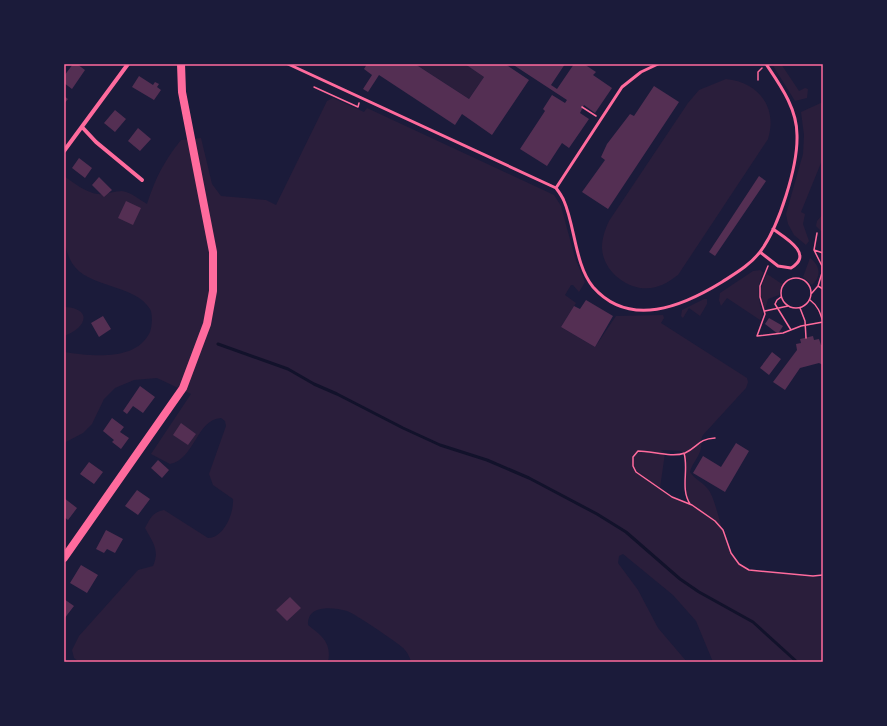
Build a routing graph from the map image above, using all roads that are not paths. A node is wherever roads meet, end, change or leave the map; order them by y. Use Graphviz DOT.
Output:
graph roads {
  1 [pos="128,64"];
  2 [pos="181,64"];
  3 [pos="288,64"];
  4 [pos="658,64"];
  5 [pos="766,64"];
  6 [pos="82,127"];
  7 [pos="64,151"];
  8 [pos="142,180"];
  9 [pos="556,188"];
  10 [pos="773,229"];
  11 [pos="760,252"];
  12 [pos="64,558"];
  1 -- 6 [label="street"];
  2 -- 12 [label="main road"];
  3 -- 9 [label="lane"];
  4 -- 9 [label="lane"];
  5 -- 10 [label="lane"];
  6 -- 7 [label="street"];
  6 -- 8 [label="street"];
  9 -- 11 [label="lane"];
  10 -- 11 [label="lane"];
  10 -- 11 [label="lane"];
}
